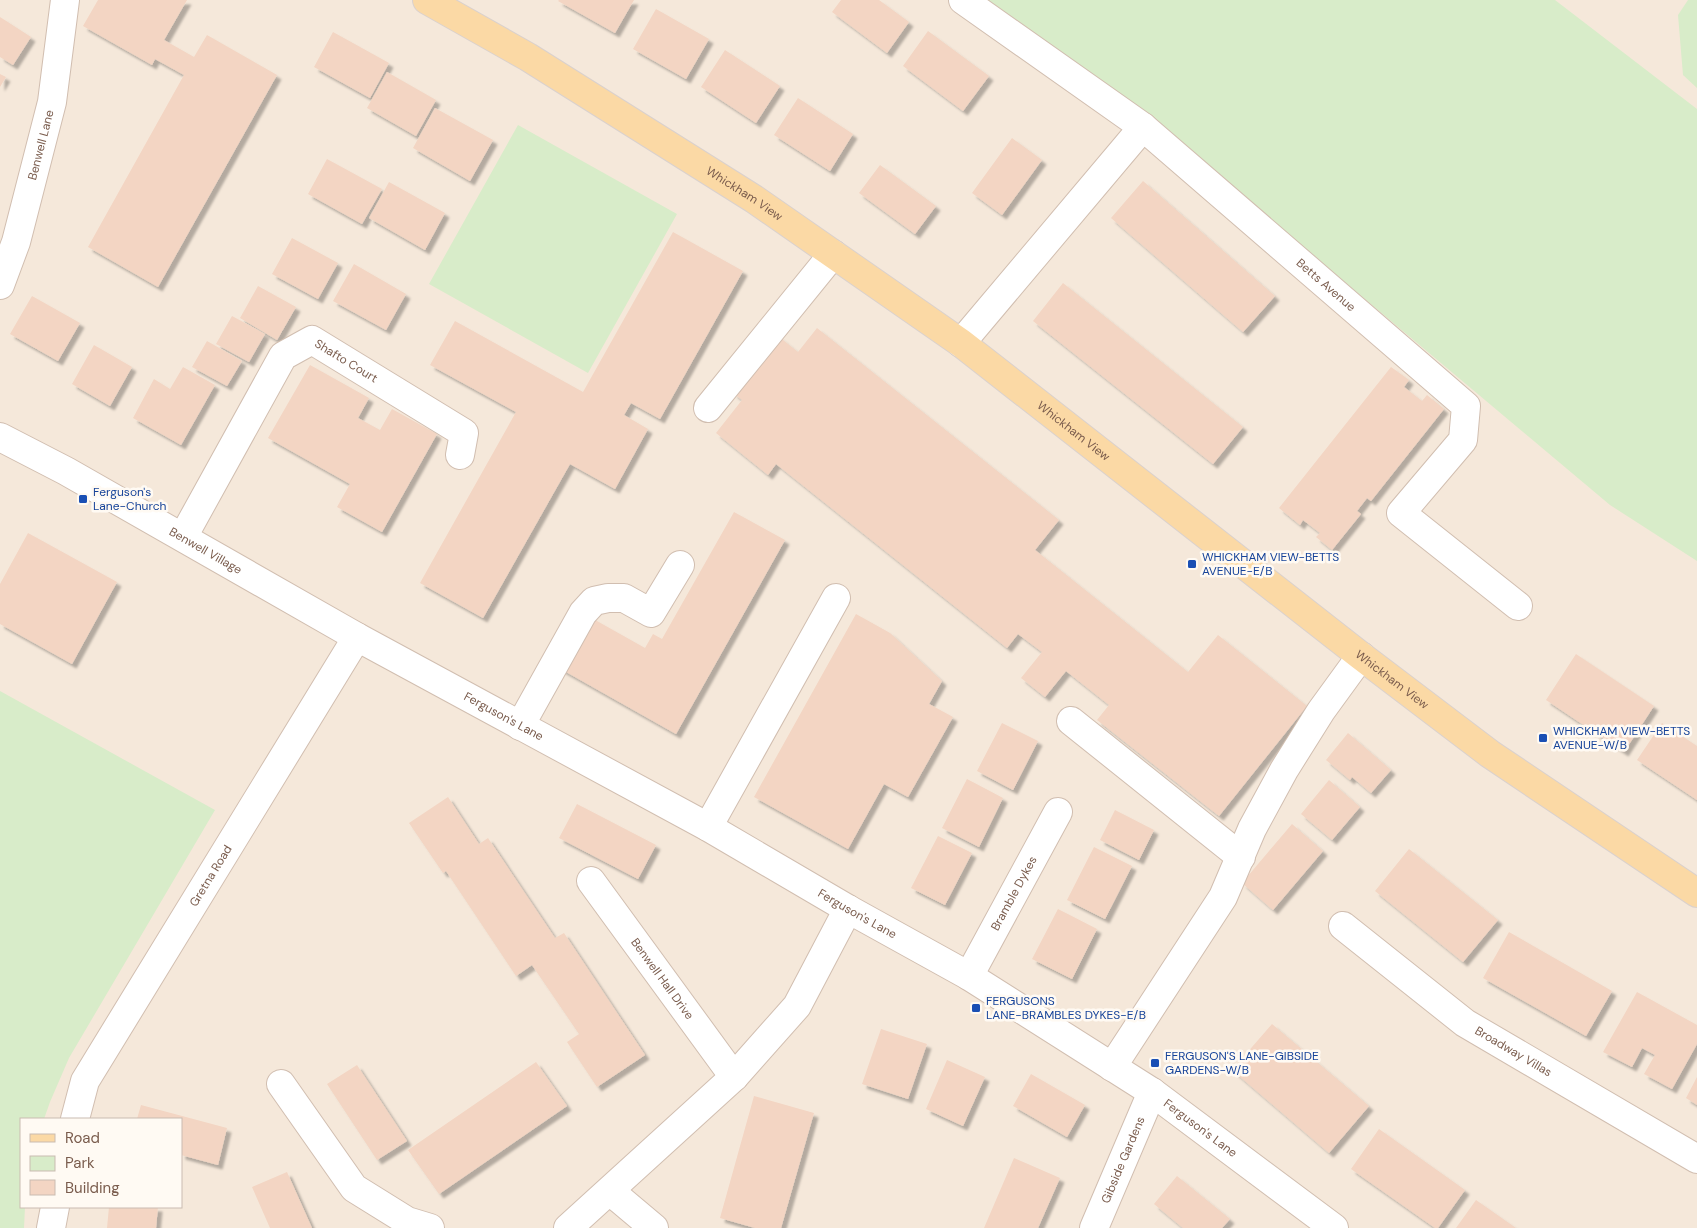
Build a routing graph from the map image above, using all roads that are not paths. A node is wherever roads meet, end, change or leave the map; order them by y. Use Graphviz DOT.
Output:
graph roads {
  1 [pos="65,0"];
  2 [pos="427,0"];
  3 [pos="963,0"];
  4 [pos="1143,127"];
  5 [pos="833,254"];
  6 [pos="0,286"];
  7 [pos="961,344"];
  8 [pos="708,408"];
  9 [pos="0,436"];
  10 [pos="460,455"];
  11 [pos="183,537"];
  12 [pos="680,565"];
  13 [pos="836,598"];
  14 [pos="1518,606"];
  15 [pos="357,637"];
  16 [pos="1361,656"];
  17 [pos="1071,721"];
  18 [pos="520,726"];
  19 [pos="1058,812"];
  20 [pos="708,827"];
  21 [pos="1241,857"];
  22 [pos="591,881"];
  23 [pos="1697,893"];
  24 [pos="848,909"];
  25 [pos="1343,926"];
  26 [pos="970,976"];
  27 [pos="1112,1066"];
  28 [pos="734,1077"];
  29 [pos="281,1084"];
  30 [pos="1152,1092"];
  31 [pos="74,1118"];
  32 [pos="1697,1159"];
  33 [pos="610,1191"];
  34 [pos="55,1208"];
  35 [pos="51,1228"];
  36 [pos="430,1228"];
  37 [pos="568,1228"];
  38 [pos="654,1228"];
  39 [pos="1094,1228"];
  40 [pos="1334,1228"];
  1 -- 6 [label="street, Benwell Lane"];
  2 -- 5 [label="main road, Whickham View"];
  3 -- 4 [label="street, Betts Avenue"];
  4 -- 7 [label="street"];
  4 -- 14 [label="street, Betts Avenue"];
  5 -- 7 [label="main road, Whickham View"];
  5 -- 8 [label="street"];
  7 -- 16 [label="main road, Whickham View"];
  9 -- 11 [label="street, Benwell Village"];
  10 -- 11 [label="street, Shafto Court"];
  11 -- 15 [label="street, Benwell Village"];
  12 -- 18 [label="street"];
  13 -- 20 [label="street"];
  15 -- 18 [label="street, Ferguson's Lane"];
  15 -- 31 [label="street, Gretna Road"];
  16 -- 21 [label="street"];
  16 -- 23 [label="main road, Whickham View"];
  17 -- 21 [label="street"];
  18 -- 20 [label="street, Ferguson's Lane"];
  19 -- 26 [label="street, Bramble Dykes"];
  20 -- 24 [label="street, Ferguson's Lane"];
  21 -- 27 [label="street"];
  22 -- 28 [label="street, Benwell Hall Drive"];
  24 -- 26 [label="street, Ferguson's Lane"];
  24 -- 28 [label="street"];
  25 -- 32 [label="street, Broadway Villas"];
  26 -- 27 [label="street, Ferguson's Lane"];
  27 -- 30 [label="street, Ferguson's Lane"];
  28 -- 33 [label="street"];
  29 -- 36 [label="street"];
  30 -- 39 [label="street, Gibside Gardens"];
  30 -- 40 [label="street, Ferguson's Lane"];
  33 -- 37 [label="street"];
  33 -- 38 [label="street"];
  34 -- 35 [label="street"];
}
